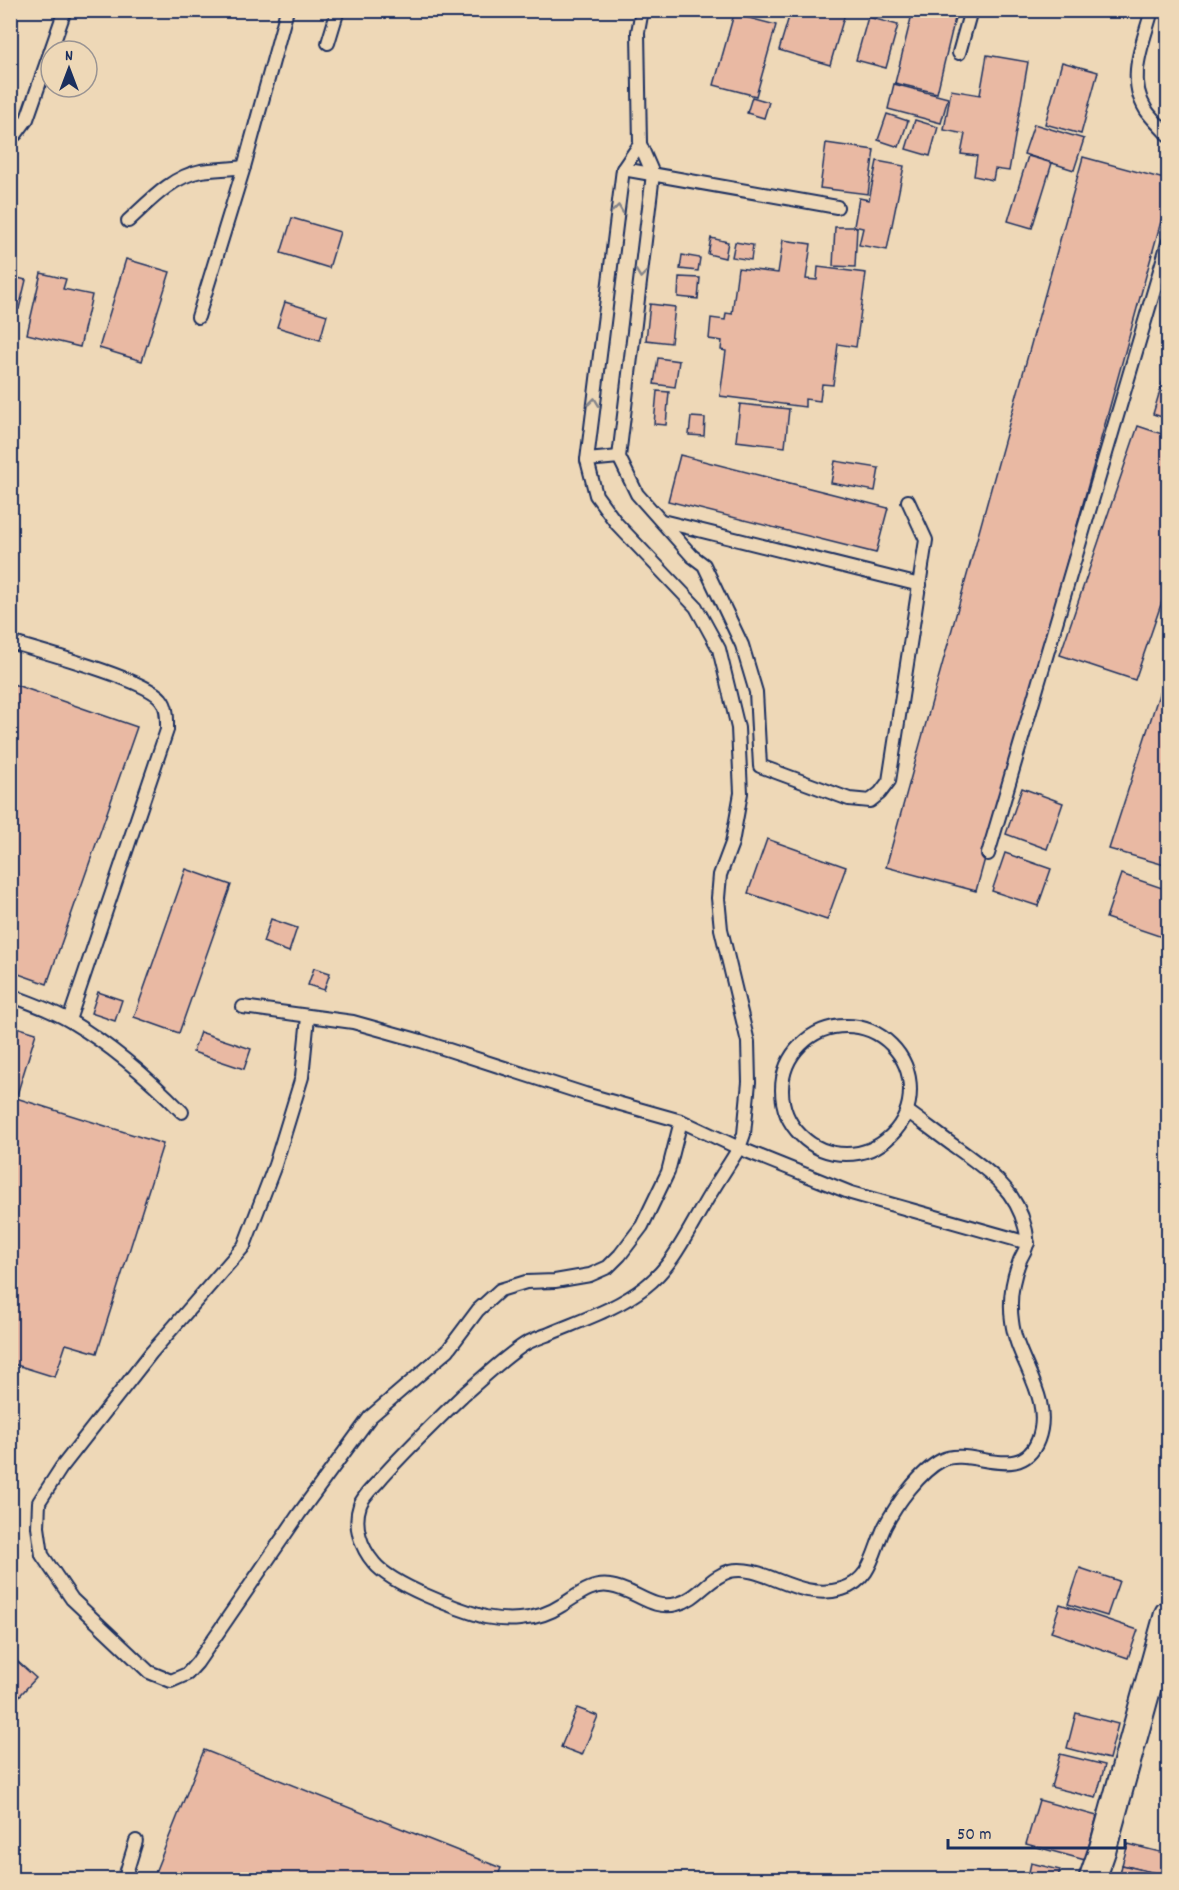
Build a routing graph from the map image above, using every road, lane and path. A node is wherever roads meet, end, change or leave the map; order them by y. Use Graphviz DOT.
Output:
graph roads {
  1 [pos="65,10"];
  2 [pos="287,10"];
  3 [pos="338,10"];
  4 [pos="642,10"];
  5 [pos="971,10"];
  6 [pos="1152,10"];
  7 [pos="328,43"];
  8 [pos="959,53"];
  9 [pos="10,135"];
  10 [pos="1168,135"];
  11 [pos="640,144"];
  12 [pos="244,167"];
  13 [pos="623,169"];
  14 [pos="653,174"];
  15 [pos="837,207"];
  16 [pos="128,221"];
  17 [pos="1168,243"];
  18 [pos="198,317"];
  19 [pos="619,457"];
  20 [pos="587,460"];
  21 [pos="908,501"];
  22 [pos="661,520"];
  23 [pos="920,585"];
  24 [pos="10,642"];
  25 [pos="988,855"];
  26 [pos="10,995"];
  27 [pos="243,1007"];
  28 [pos="308,1017"];
  29 [pos="69,1020"];
  30 [pos="907,1111"];
  31 [pos="182,1112"];
  32 [pos="681,1121"];
  33 [pos="739,1148"];
  34 [pos="1028,1243"];
  35 [pos="1168,1614"];
  36 [pos="136,1841"];
  37 [pos="124,1880"];
  38 [pos="1092,1880"];
  1 -- 9 [label="lane"];
  2 -- 12 [label="lane"];
  3 -- 7 [label="lane"];
  4 -- 11 [label="lane"];
  5 -- 8 [label="lane"];
  6 -- 10 [label="lane"];
  11 -- 13 [label="lane"];
  11 -- 14 [label="lane"];
  12 -- 16 [label="lane"];
  12 -- 18 [label="lane"];
  13 -- 14 [label="lane"];
  20 -- 13 [label="lane, one-way"];
  14 -- 15 [label="lane"];
  14 -- 19 [label="lane, one-way"];
  17 -- 25 [label="lane"];
  19 -- 20 [label="lane"];
  19 -- 22 [label="lane"];
  20 -- 33 [label="lane"];
  21 -- 23 [label="lane"];
  22 -- 23 [label="lane"];
  22 -- 23 [label="lane"];
  24 -- 29 [label="lane"];
  26 -- 29 [label="lane"];
  27 -- 28 [label="lane"];
  28 -- 32 [label="lane"];
  28 -- 32 [label="lane"];
  29 -- 31 [label="lane"];
  30 -- 30 [label="lane"];
  30 -- 34 [label="lane"];
  32 -- 33 [label="lane"];
  33 -- 34 [label="lane"];
  33 -- 34 [label="lane"];
  35 -- 38 [label="street"];
  36 -- 37 [label="lane"];
}
